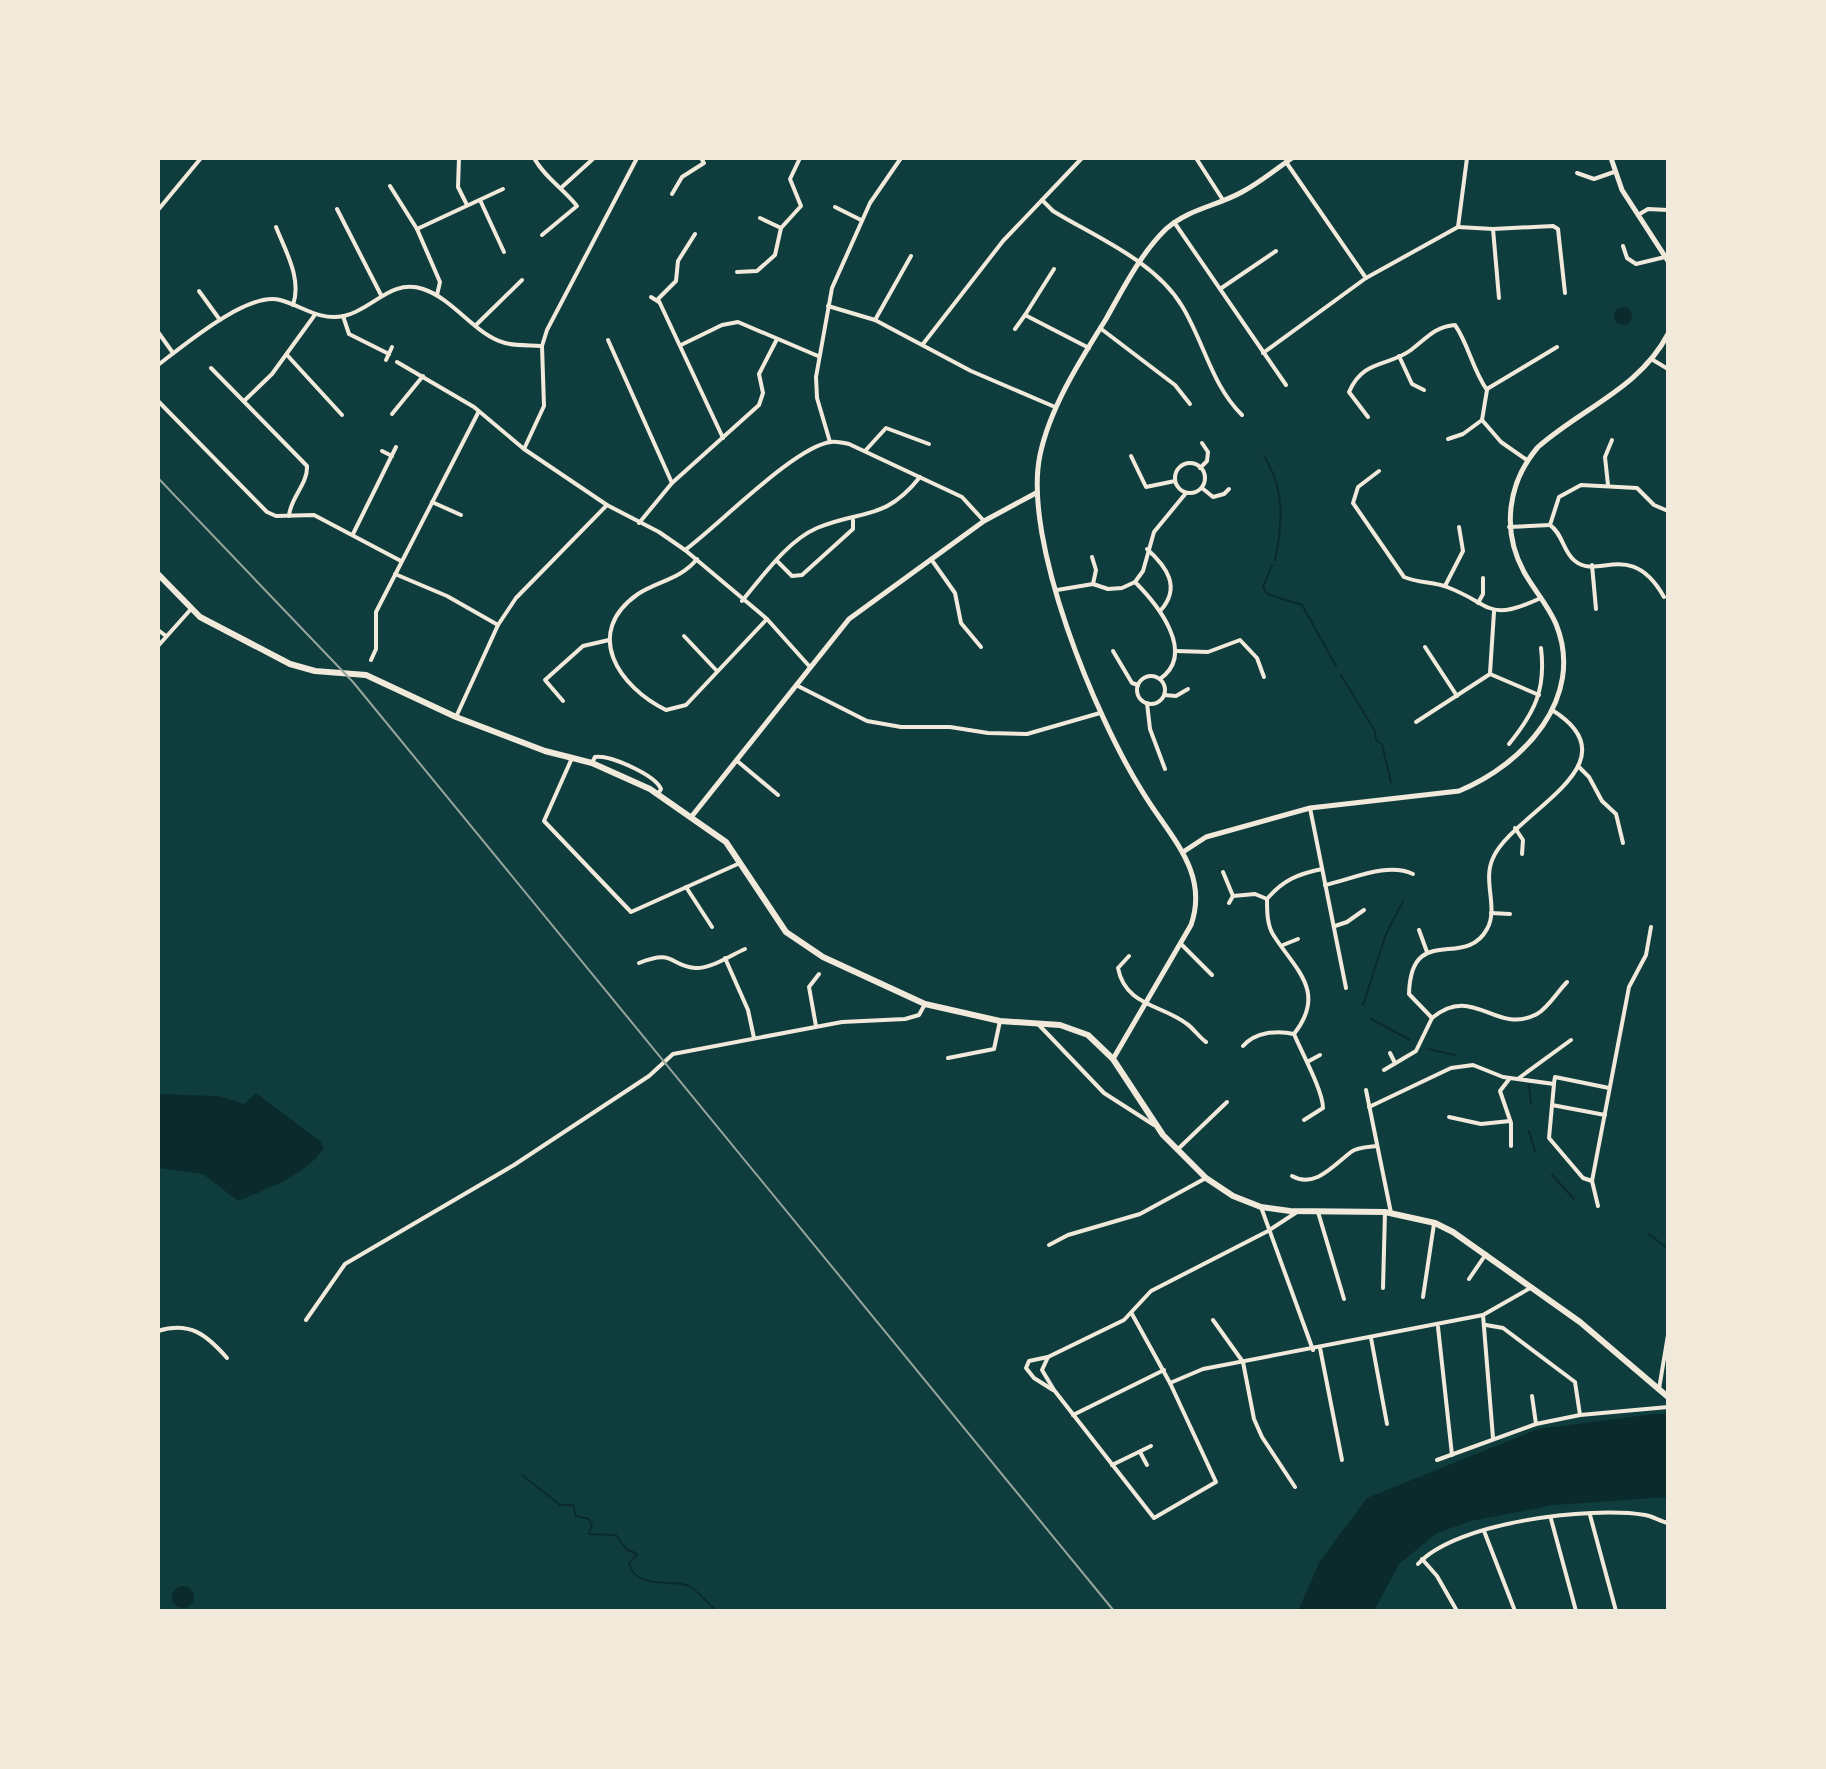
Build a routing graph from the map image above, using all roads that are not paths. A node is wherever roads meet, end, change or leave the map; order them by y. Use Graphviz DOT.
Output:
graph roads {
  1 [pos="201,158"];
  2 [pos="459,158"];
  3 [pos="534,158"];
  4 [pos="594,158"];
  5 [pos="637,158"];
  6 [pos="701,158"];
  7 [pos="800,158"];
  8 [pos="901,158"];
  9 [pos="1082,158"];
  10 [pos="1196,158"];
  11 [pos="1467,158"];
  12 [pos="1611,158"];
  13 [pos="1289,160"];
  14 [pos="1614,172"];
  15 [pos="1577,173"];
  16 [pos="390,186"];
  17 [pos="562,187"];
  18 [pos="503,189"];
  19 [pos="672,194"];
  20 [pos="480,200"];
  21 [pos="1042,200"];
  22 [pos="1223,200"];
  23 [pos="467,205"];
  24 [pos="835,207"];
  25 [pos="337,209"];
  26 [pos="158,210"];
  27 [pos="1668,210"];
  28 [pos="1638,215"];
  29 [pos="760,218"];
  30 [pos="861,220"];
  31 [pos="1174,222"];
  32 [pos="276,227"];
  33 [pos="1458,227"];
  34 [pos="781,228"];
  35 [pos="417,229"];
  36 [pos="1493,229"];
  37 [pos="695,234"];
  38 [pos="542,235"];
  39 [pos="1623,246"];
  40 [pos="1276,251"];
  41 [pos="504,252"];
  42 [pos="911,256"];
  43 [pos="1667,259"];
  44 [pos="1139,264"];
  45 [pos="1054,269"];
  46 [pos="737,272"];
  47 [pos="1366,278"];
  48 [pos="522,280"];
  49 [pos="516,286"];
  50 [pos="1220,289"];
  51 [pos="199,291"];
  52 [pos="522,291"];
  53 [pos="1565,293"];
  54 [pos="381,295"];
  55 [pos="437,295"];
  56 [pos="651,297"];
  57 [pos="1499,298"];
  58 [pos="659,302"];
  59 [pos="293,305"];
  60 [pos="828,306"];
  61 [pos="1025,315"];
  62 [pos="314,316"];
  63 [pos="343,316"];
  64 [pos="220,320"];
  65 [pos="875,320"];
  66 [pos="477,324"];
  67 [pos="1100,328"];
  68 [pos="1015,329"];
  69 [pos="158,332"];
  70 [pos="1668,334"];
  71 [pos="777,339"];
  72 [pos="608,340"];
  73 [pos="923,344"];
  74 [pos="680,345"];
  75 [pos="542,346"];
  76 [pos="392,347"];
  77 [pos="1557,347"];
  78 [pos="1089,348"];
  79 [pos="173,353"];
  80 [pos="1263,353"];
  81 [pos="389,354"];
  82 [pos="287,355"];
  83 [pos="818,356"];
  84 [pos="1399,356"];
  85 [pos="386,360"];
  86 [pos="1653,360"];
  87 [pos="397,362"];
  88 [pos="158,365"];
  89 [pos="211,368"];
  90 [pos="1668,369"];
  91 [pos="423,376"];
  92 [pos="1286,385"];
  93 [pos="1424,390"];
  94 [pos="1487,390"];
  95 [pos="158,401"];
  96 [pos="244,401"];
  97 [pos="1190,404"];
  98 [pos="1058,408"];
  99 [pos="478,413"];
  100 [pos="392,414"];
  101 [pos="342,415"];
  102 [pos="1242,415"];
  103 [pos="1368,417"];
  104 [pos="1482,420"];
  105 [pos="723,438"];
  106 [pos="1448,439"];
  107 [pos="1612,440"];
  108 [pos="830,442"];
  109 [pos="1202,443"];
  110 [pos="929,444"];
  111 [pos="396,447"];
  112 [pos="524,449"];
  113 [pos="382,451"];
  114 [pos="865,451"];
  115 [pos="392,456"];
  116 [pos="1131,456"];
  117 [pos="1527,460"];
  118 [pos="1200,468"];
  119 [pos="1379,471"];
  120 [pos="920,477"];
  121 [pos="1175,481"];
  122 [pos="672,483"];
  123 [pos="1608,485"];
  124 [pos="1202,487"];
  125 [pos="1229,489"];
  126 [pos="1037,492"];
  127 [pos="1186,493"];
  128 [pos="432,502"];
  129 [pos="607,505"];
  130 [pos="1668,511"];
  131 [pos="461,515"];
  132 [pos="289,516"];
  133 [pos="853,520"];
  134 [pos="984,521"];
  135 [pos="639,523"];
  136 [pos="1550,525"];
  137 [pos="1459,527"];
  138 [pos="1509,527"];
  139 [pos="352,535"];
  140 [pos="1147,549"];
  141 [pos="685,550"];
  142 [pos="1092,557"];
  143 [pos="697,559"];
  144 [pos="931,559"];
  145 [pos="401,561"];
  146 [pos="777,561"];
  147 [pos="1592,565"];
  148 [pos="158,574"];
  149 [pos="395,574"];
  150 [pos="1483,578"];
  151 [pos="1135,582"];
  152 [pos="1093,584"];
  153 [pos="1445,586"];
  154 [pos="1057,590"];
  155 [pos="1664,597"];
  156 [pos="1541,598"];
  157 [pos="742,601"];
  158 [pos="1478,603"];
  159 [pos="191,609"];
  160 [pos="1596,609"];
  161 [pos="1160,610"];
  162 [pos="1494,612"];
  163 [pos="767,619"];
  164 [pos="498,625"];
  165 [pos="158,630"];
  166 [pos="166,636"];
  167 [pos="684,636"];
  168 [pos="609,640"];
  169 [pos="158,646"];
  170 [pos="981,647"];
  171 [pos="1425,647"];
  172 [pos="1541,648"];
  173 [pos="1113,651"];
  174 [pos="1176,651"];
  175 [pos="371,660"];
  176 [pos="810,667"];
  177 [pos="717,671"];
  178 [pos="1490,674"];
  179 [pos="1264,677"];
  180 [pos="1160,679"];
  181 [pos="796,685"];
  182 [pos="1138,685"];
  183 [pos="1188,689"];
  184 [pos="1164,695"];
  185 [pos="1539,695"];
  186 [pos="1457,696"];
  187 [pos="563,701"];
  188 [pos="1147,703"];
  189 [pos="1552,710"];
  190 [pos="1103,712"];
  191 [pos="456,717"];
  192 [pos="1416,722"];
  193 [pos="1509,744"];
  194 [pos="572,758"];
  195 [pos="736,760"];
  196 [pos="1578,766"];
  197 [pos="1165,769"];
  198 [pos="778,795"];
  199 [pos="1310,808"];
  200 [pos="692,816"];
  201 [pos="1515,828"];
  202 [pos="1623,843"];
  203 [pos="1183,852"];
  204 [pos="1522,854"];
  205 [pos="742,862"];
  206 [pos="1322,869"];
  207 [pos="1223,872"];
  208 [pos="1413,874"];
  209 [pos="1325,885"];
  210 [pos="686,887"];
  211 [pos="1233,896"];
  212 [pos="1267,899"];
  213 [pos="1229,903"];
  214 [pos="1364,910"];
  215 [pos="1491,913"];
  216 [pos="1510,914"];
  217 [pos="1334,926"];
  218 [pos="712,927"];
  219 [pos="1651,927"];
  220 [pos="1419,930"];
  221 [pos="1298,939"];
  222 [pos="1181,944"];
  223 [pos="1283,945"];
  224 [pos="745,949"];
  225 [pos="1427,952"];
  226 [pos="1129,956"];
  227 [pos="725,958"];
  228 [pos="639,963"];
  229 [pos="819,974"];
  230 [pos="1212,975"];
  231 [pos="1567,982"];
  232 [pos="1346,988"];
  233 [pos="925,1004"];
  234 [pos="1145,1006"];
  235 [pos="1432,1018"];
  236 [pos="1000,1021"];
  237 [pos="1036,1023"];
  238 [pos="816,1026"];
  239 [pos="1294,1034"];
  240 [pos="754,1038"];
  241 [pos="1571,1040"];
  242 [pos="1206,1042"];
  243 [pos="1243,1046"];
  244 [pos="1390,1053"];
  245 [pos="1320,1055"];
  246 [pos="948,1058"];
  247 [pos="1113,1059"];
  248 [pos="1308,1062"];
  249 [pos="1395,1063"];
  250 [pos="1384,1070"];
  251 [pos="1510,1078"];
  252 [pos="1519,1078"];
  253 [pos="1554,1084"];
  254 [pos="1609,1088"];
  255 [pos="1366,1090"];
  256 [pos="1227,1102"];
  257 [pos="1552,1105"];
  258 [pos="1369,1107"];
  259 [pos="1605,1115"];
  260 [pos="1449,1117"];
  261 [pos="1304,1120"];
  262 [pos="1510,1121"];
  263 [pos="1154,1125"];
  264 [pos="1377,1146"];
  265 [pos="1511,1146"];
  266 [pos="1177,1150"];
  267 [pos="1292,1176"];
  268 [pos="1206,1178"];
  269 [pos="1592,1181"];
  270 [pos="1598,1206"];
  271 [pos="1261,1207"];
  272 [pos="1297,1212"];
  273 [pos="1318,1212"];
  274 [pos="1388,1212"];
  275 [pos="1435,1223"];
  276 [pos="1268,1231"];
  277 [pos="1049,1245"];
  278 [pos="1486,1253"];
  279 [pos="1469,1279"];
  280 [pos="1533,1287"];
  281 [pos="1383,1288"];
  282 [pos="1423,1297"];
  283 [pos="1344,1299"];
  284 [pos="1132,1314"];
  285 [pos="1483,1315"];
  286 [pos="306,1320"];
  287 [pos="1213,1320"];
  288 [pos="1438,1325"];
  289 [pos="1486,1325"];
  290 [pos="158,1331"];
  291 [pos="1668,1335"];
  292 [pos="1371,1338"];
  293 [pos="1320,1348"];
  294 [pos="1313,1350"];
  295 [pos="1048,1357"];
  296 [pos="227,1358"];
  297 [pos="1243,1362"];
  298 [pos="1164,1370"];
  299 [pos="1170,1383"];
  300 [pos="1659,1389"];
  301 [pos="1054,1390"];
  302 [pos="1532,1396"];
  303 [pos="1668,1397"];
  304 [pos="1668,1407"];
  305 [pos="1073,1415"];
  306 [pos="1580,1415"];
  307 [pos="1387,1424"];
  308 [pos="1536,1424"];
  309 [pos="1493,1438"];
  310 [pos="1151,1446"];
  311 [pos="1140,1452"];
  312 [pos="1452,1455"];
  313 [pos="1342,1460"];
  314 [pos="1437,1460"];
  315 [pos="1112,1465"];
  316 [pos="1147,1465"];
  317 [pos="1295,1487"];
  318 [pos="1590,1515"];
  319 [pos="1551,1519"];
  320 [pos="1668,1523"];
  321 [pos="1484,1531"];
  322 [pos="1457,1611"];
  323 [pos="1515,1611"];
  324 [pos="1576,1611"];
  325 [pos="1616,1611"];
  1 -- 26 [label="street"];
  2 -- 23 [label="street"];
  3 -- 17 [label="street"];
  4 -- 17 [label="street"];
  5 -- 75 [label="street"];
  6 -- 19 [label="street"];
  7 -- 34 [label="street"];
  8 -- 30 [label="street"];
  9 -- 21 [label="street"];
  10 -- 22 [label="street"];
  11 -- 33 [label="street"];
  12 -- 14 [label="street"];
  13 -- 22 [label="street"];
  13 -- 47 [label="street"];
  14 -- 15 [label="street"];
  14 -- 28 [label="street"];
  16 -- 35 [label="street"];
  17 -- 38 [label="street"];
  18 -- 20 [label="street"];
  20 -- 23 [label="street"];
  20 -- 41 [label="street"];
  21 -- 44 [label="street"];
  21 -- 73 [label="street"];
  22 -- 31 [label="street"];
  23 -- 35 [label="street"];
  24 -- 30 [label="street"];
  25 -- 54 [label="street"];
  27 -- 28 [label="street"];
  28 -- 43 [label="street"];
  29 -- 34 [label="street"];
  30 -- 60 [label="street"];
  31 -- 44 [label="street"];
  31 -- 50 [label="street"];
  32 -- 59 [label="street"];
  33 -- 36 [label="street"];
  33 -- 47 [label="street"];
  34 -- 46 [label="street"];
  35 -- 55 [label="street"];
  36 -- 53 [label="street"];
  36 -- 57 [label="street"];
  37 -- 58 [label="street"];
  39 -- 43 [label="street"];
  40 -- 50 [label="street"];
  42 -- 65 [label="street"];
  44 -- 67 [label="street"];
  44 -- 102 [label="street"];
  45 -- 61 [label="street"];
  47 -- 80 [label="street"];
  48 -- 49 [label="street"];
  49 -- 52 [label="street"];
  49 -- 66 [label="street"];
  50 -- 80 [label="street"];
  51 -- 64 [label="street"];
  54 -- 55 [label="street"];
  54 -- 63 [label="street"];
  55 -- 66 [label="street"];
  56 -- 58 [label="street"];
  58 -- 74 [label="street"];
  59 -- 62 [label="street"];
  59 -- 64 [label="street"];
  60 -- 65 [label="street"];
  60 -- 83 [label="street"];
  61 -- 68 [label="street"];
  61 -- 78 [label="street"];
  62 -- 63 [label="street"];
  62 -- 82 [label="street"];
  63 -- 81 [label="street"];
  64 -- 79 [label="street"];
  65 -- 73 [label="street"];
  66 -- 75 [label="street"];
  67 -- 78 [label="street"];
  67 -- 97 [label="street"];
  69 -- 79 [label="street"];
  70 -- 86 [label="street"];
  71 -- 74 [label="street"];
  71 -- 83 [label="street"];
  71 -- 105 [label="street"];
  72 -- 122 [label="street"];
  73 -- 98 [label="street"];
  74 -- 105 [label="street"];
  75 -- 112 [label="street"];
  76 -- 81 [label="street"];
  77 -- 94 [label="street"];
  78 -- 98 [label="street"];
  79 -- 88 [label="street"];
  80 -- 92 [label="street"];
  81 -- 85 [label="street"];
  82 -- 96 [label="street"];
  82 -- 101 [label="street"];
  83 -- 108 [label="street"];
  84 -- 93 [label="street"];
  84 -- 94 [label="street"];
  84 -- 103 [label="street"];
  86 -- 90 [label="street"];
  86 -- 117 [label="street"];
  87 -- 91 [label="street"];
  89 -- 96 [label="street"];
  91 -- 99 [label="street"];
  91 -- 100 [label="street"];
  94 -- 104 [label="street"];
  95 -- 132 [label="street"];
  96 -- 132 [label="street"];
  98 -- 126 [label="street"];
  99 -- 112 [label="street"];
  99 -- 128 [label="street"];
  104 -- 106 [label="street"];
  104 -- 117 [label="street"];
  105 -- 122 [label="street"];
  107 -- 123 [label="street"];
  108 -- 114 [label="street"];
  108 -- 141 [label="street"];
  109 -- 118 [label="street"];
  110 -- 114 [label="street"];
  111 -- 115 [label="street"];
  112 -- 129 [label="street"];
  113 -- 115 [label="street"];
  114 -- 120 [label="street"];
  115 -- 139 [label="street"];
  116 -- 121 [label="street"];
  117 -- 138 [label="street"];
  118 -- 121 [label="street"];
  118 -- 124 [label="street"];
  119 -- 153 [label="street"];
  120 -- 133 [label="street"];
  120 -- 134 [label="street"];
  121 -- 127 [label="street"];
  122 -- 135 [label="street"];
  123 -- 130 [label="street"];
  123 -- 136 [label="street"];
  124 -- 125 [label="street"];
  124 -- 127 [label="street"];
  126 -- 134 [label="street"];
  126 -- 154 [label="street"];
  127 -- 140 [label="street"];
  128 -- 131 [label="street"];
  128 -- 145 [label="street"];
  129 -- 135 [label="street"];
  129 -- 164 [label="street"];
  132 -- 139 [label="street"];
  133 -- 146 [label="street"];
  133 -- 146 [label="street"];
  134 -- 144 [label="street"];
  135 -- 141 [label="street"];
  136 -- 138 [label="street"];
  136 -- 147 [label="street"];
  137 -- 153 [label="street"];
  138 -- 156 [label="street"];
  139 -- 145 [label="street"];
  140 -- 151 [label="street"];
  140 -- 161 [label="street"];
  141 -- 143 [label="street"];
  142 -- 152 [label="street"];
  143 -- 157 [label="street"];
  143 -- 168 [label="street"];
  144 -- 170 [label="street"];
  144 -- 176 [label="street"];
  145 -- 149 [label="street"];
  146 -- 157 [label="street"];
  147 -- 155 [label="street"];
  147 -- 160 [label="street"];
  148 -- 159 [label="main road"];
  149 -- 164 [label="street"];
  149 -- 175 [label="street"];
  150 -- 158 [label="street"];
  151 -- 152 [label="street"];
  151 -- 161 [label="street"];
  152 -- 154 [label="street"];
  153 -- 158 [label="street"];
  154 -- 190 [label="street"];
  156 -- 162 [label="street"];
  156 -- 189 [label="street"];
  157 -- 163 [label="street"];
  158 -- 162 [label="street"];
  159 -- 166 [label="street"];
  159 -- 191 [label="main road"];
  161 -- 174 [label="street"];
  162 -- 178 [label="street"];
  163 -- 176 [label="street"];
  163 -- 177 [label="street"];
  164 -- 191 [label="street"];
  165 -- 166 [label="street"];
  166 -- 169 [label="street"];
  167 -- 177 [label="street"];
  168 -- 177 [label="street"];
  168 -- 187 [label="street"];
  171 -- 186 [label="street"];
  172 -- 185 [label="street"];
  173 -- 182 [label="street"];
  174 -- 179 [label="street"];
  174 -- 180 [label="street"];
  176 -- 181 [label="street"];
  178 -- 185 [label="street"];
  178 -- 186 [label="street"];
  180 -- 182 [label="street"];
  180 -- 184 [label="street"];
  181 -- 190 [label="street"];
  181 -- 195 [label="street"];
  182 -- 188 [label="street"];
  183 -- 184 [label="street"];
  184 -- 188 [label="street"];
  185 -- 193 [label="street"];
  186 -- 192 [label="street"];
  188 -- 197 [label="street"];
  189 -- 196 [label="street"];
  189 -- 199 [label="street"];
  190 -- 203 [label="street"];
  191 -- 194 [label="main road"];
  194 -- 200 [label="main road"];
  194 -- 210 [label="street"];
  195 -- 198 [label="street"];
  195 -- 200 [label="street"];
  196 -- 201 [label="street"];
  196 -- 202 [label="street"];
  199 -- 203 [label="street"];
  199 -- 206 [label="street"];
  200 -- 205 [label="main road"];
  201 -- 204 [label="street"];
  201 -- 215 [label="street"];
  203 -- 222 [label="street"];
  205 -- 210 [label="street"];
  205 -- 233 [label="main road"];
  206 -- 209 [label="street"];
  206 -- 212 [label="street"];
  207 -- 211 [label="street"];
  208 -- 209 [label="street"];
  209 -- 217 [label="street"];
  210 -- 218 [label="street"];
  211 -- 212 [label="street"];
  211 -- 213 [label="street"];
  212 -- 223 [label="street"];
  214 -- 217 [label="street"];
  215 -- 216 [label="street"];
  215 -- 225 [label="street"];
  217 -- 232 [label="street"];
  219 -- 254 [label="street"];
  220 -- 225 [label="street"];
  221 -- 223 [label="street"];
  222 -- 230 [label="street"];
  222 -- 234 [label="street"];
  223 -- 239 [label="street"];
  224 -- 227 [label="street"];
  225 -- 235 [label="street"];
  226 -- 234 [label="street"];
  227 -- 228 [label="street"];
  227 -- 240 [label="street"];
  229 -- 238 [label="street"];
  231 -- 235 [label="street"];
  233 -- 236 [label="main road"];
  233 -- 238 [label="street"];
  234 -- 242 [label="street"];
  234 -- 247 [label="street"];
  235 -- 249 [label="street"];
  236 -- 237 [label="main road"];
  236 -- 246 [label="street"];
  237 -- 247 [label="main road"];
  237 -- 263 [label="street"];
  238 -- 240 [label="street"];
  239 -- 243 [label="street"];
  239 -- 248 [label="street"];
  240 -- 286 [label="street"];
  241 -- 252 [label="street"];
  244 -- 249 [label="street"];
  245 -- 248 [label="street"];
  247 -- 263 [label="main road"];
  248 -- 261 [label="street"];
  249 -- 250 [label="street"];
  251 -- 252 [label="street"];
  251 -- 258 [label="street"];
  251 -- 262 [label="street"];
  252 -- 253 [label="street"];
  253 -- 254 [label="street"];
  253 -- 257 [label="street"];
  254 -- 259 [label="street"];
  255 -- 258 [label="street"];
  256 -- 266 [label="street"];
  257 -- 259 [label="street"];
  257 -- 269 [label="street"];
  258 -- 264 [label="street"];
  259 -- 269 [label="street"];
  260 -- 262 [label="street"];
  262 -- 265 [label="street"];
  263 -- 266 [label="main road"];
  264 -- 267 [label="street"];
  264 -- 274 [label="street"];
  266 -- 268 [label="main road"];
  268 -- 271 [label="main road"];
  268 -- 277 [label="street"];
  269 -- 270 [label="street"];
  271 -- 272 [label="main road"];
  271 -- 276 [label="street"];
  272 -- 273 [label="main road"];
  272 -- 276 [label="street"];
  273 -- 274 [label="main road"];
  273 -- 283 [label="street"];
  274 -- 275 [label="main road"];
  274 -- 281 [label="street"];
  275 -- 278 [label="main road"];
  275 -- 282 [label="street"];
  276 -- 284 [label="street"];
  276 -- 294 [label="street"];
  278 -- 279 [label="street"];
  278 -- 280 [label="main road"];
  280 -- 285 [label="street"];
  280 -- 300 [label="main road"];
  284 -- 295 [label="street"];
  284 -- 298 [label="street"];
  285 -- 288 [label="street"];
  285 -- 289 [label="street"];
  287 -- 297 [label="street"];
  288 -- 292 [label="street"];
  288 -- 312 [label="street"];
  289 -- 306 [label="street"];
  289 -- 309 [label="street"];
  290 -- 296 [label="street"];
  291 -- 300 [label="street"];
  292 -- 293 [label="street"];
  292 -- 307 [label="street"];
  293 -- 294 [label="street"];
  293 -- 313 [label="street"];
  294 -- 297 [label="street"];
  295 -- 301 [label="street"];
  295 -- 301 [label="street"];
  297 -- 299 [label="street"];
  297 -- 317 [label="street"];
  298 -- 299 [label="street"];
  298 -- 305 [label="street"];
  299 -- 315 [label="street"];
  300 -- 303 [label="main road"];
  301 -- 305 [label="street"];
  302 -- 308 [label="street"];
  304 -- 306 [label="street"];
  305 -- 315 [label="street"];
  306 -- 308 [label="street"];
  308 -- 309 [label="street"];
  309 -- 312 [label="street"];
  310 -- 311 [label="street"];
  311 -- 315 [label="street"];
  311 -- 316 [label="street"];
  312 -- 314 [label="street"];
  318 -- 319 [label="street"];
  318 -- 320 [label="street"];
  318 -- 325 [label="street"];
  319 -- 321 [label="street"];
  319 -- 324 [label="street"];
  321 -- 322 [label="street"];
  321 -- 323 [label="street"];
}
